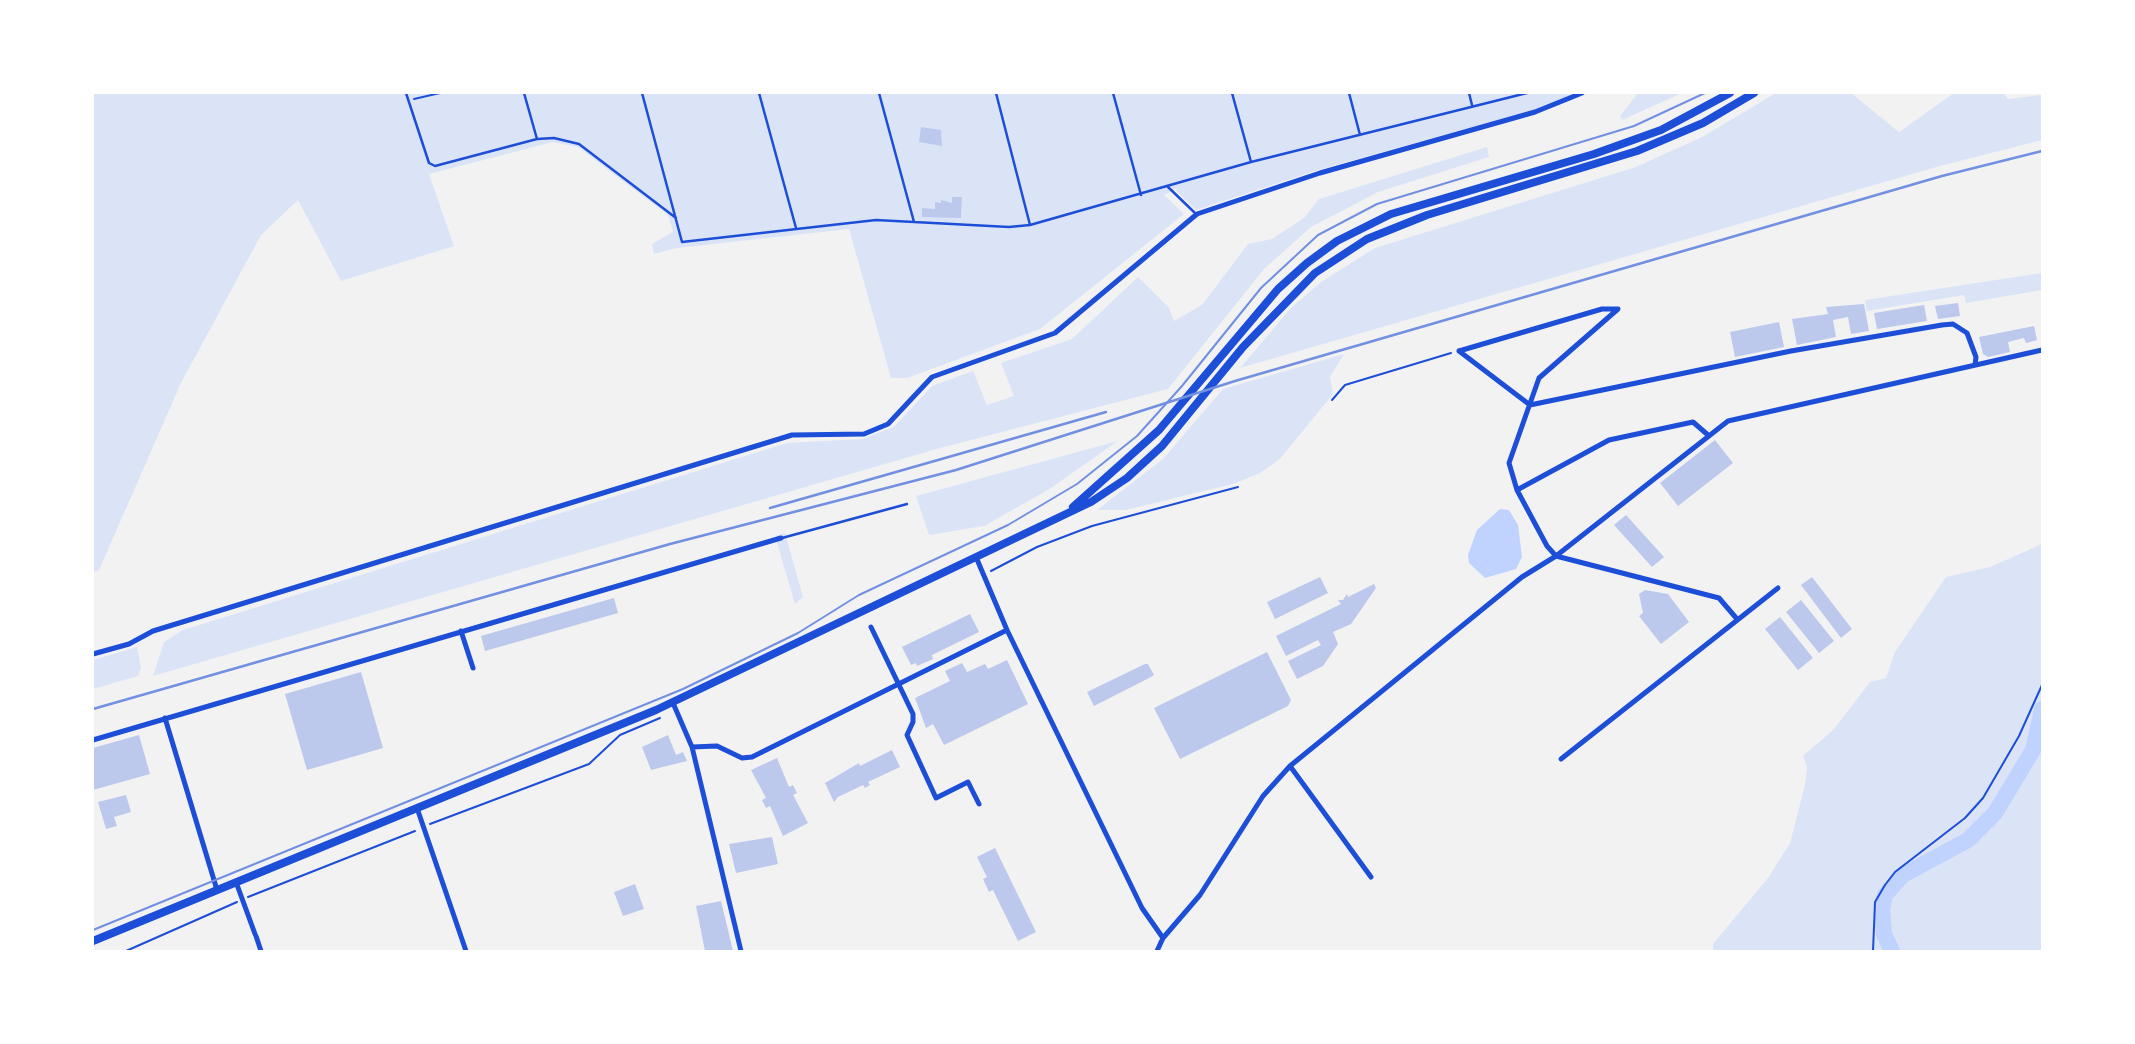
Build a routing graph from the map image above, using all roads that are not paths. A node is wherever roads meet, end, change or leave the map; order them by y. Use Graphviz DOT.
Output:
graph roads {
  1 [pos="406,93"];
  2 [pos="524,93"];
  3 [pos="642,93"];
  4 [pos="760,93"];
  5 [pos="879,93"];
  6 [pos="996,93"];
  7 [pos="1113,93"];
  8 [pos="1233,93"];
  9 [pos="1349,93"];
  10 [pos="1469,93"];
  11 [pos="1527,93"];
  12 [pos="1582,93"];
  13 [pos="1730,93"];
  14 [pos="1754,93"];
  15 [pos="1472,106"];
  16 [pos="1360,135"];
  17 [pos="537,139"];
  18 [pos="1251,162"];
  19 [pos="1167,186"];
  20 [pos="1140,195"];
  21 [pos="1197,214"];
  22 [pos="676,218"];
  23 [pos="914,222"];
  24 [pos="1030,225"];
  25 [pos="796,228"];
  26 [pos="2042,350"];
  27 [pos="1975,365"];
  28 [pos="1530,405"];
  29 [pos="1709,435"];
  30 [pos="1517,491"];
  31 [pos="907,504"];
  32 [pos="1065,513"];
  33 [pos="781,538"];
  34 [pos="1556,556"];
  35 [pos="976,557"];
  36 [pos="1778,588"];
  37 [pos="1737,619"];
  38 [pos="871,627"];
  39 [pos="1007,630"];
  40 [pos="461,631"];
  41 [pos="93,654"];
  42 [pos="473,668"];
  43 [pos="898,687"];
  44 [pos="673,703"];
  45 [pos="165,719"];
  46 [pos="93,740"];
  47 [pos="692,747"];
  48 [pos="1561,759"];
  49 [pos="1290,766"];
  50 [pos="979,804"];
  51 [pos="417,808"];
  52 [pos="1371,877"];
  53 [pos="236,882"];
  54 [pos="217,890"];
  55 [pos="1163,938"];
  56 [pos="93,941"];
  57 [pos="261,950"];
  58 [pos="466,951"];
  59 [pos="741,951"];
  60 [pos="1157,951"];
  1 -- 17 [label="lane"];
  2 -- 17 [label="lane"];
  3 -- 22 [label="lane"];
  4 -- 25 [label="lane"];
  5 -- 23 [label="lane"];
  6 -- 24 [label="lane"];
  7 -- 20 [label="lane"];
  8 -- 18 [label="lane"];
  9 -- 16 [label="lane"];
  10 -- 15 [label="lane"];
  11 -- 15 [label="lane"];
  12 -- 21 [label="street"];
  13 -- 32 [label="main road"];
  14 -- 32 [label="main road"];
  15 -- 16 [label="lane"];
  16 -- 18 [label="lane"];
  17 -- 22 [label="lane"];
  18 -- 19 [label="lane"];
  19 -- 20 [label="lane"];
  19 -- 21 [label="lane"];
  20 -- 24 [label="lane"];
  21 -- 41 [label="street"];
  22 -- 25 [label="lane"];
  23 -- 24 [label="lane"];
  23 -- 25 [label="lane"];
  26 -- 27 [label="street"];
  27 -- 28 [label="street"];
  27 -- 29 [label="street"];
  28 -- 28 [label="street"];
  28 -- 30 [label="street"];
  29 -- 30 [label="street"];
  29 -- 34 [label="street"];
  30 -- 34 [label="street"];
  31 -- 33 [label="lane"];
  32 -- 35 [label="main road"];
  33 -- 40 [label="street"];
  34 -- 37 [label="street"];
  34 -- 49 [label="street"];
  35 -- 39 [label="street"];
  35 -- 44 [label="main road"];
  36 -- 37 [label="street"];
  37 -- 48 [label="street"];
  38 -- 43 [label="street"];
  39 -- 43 [label="street"];
  39 -- 55 [label="street"];
  40 -- 42 [label="street"];
  40 -- 45 [label="street"];
  43 -- 47 [label="street"];
  43 -- 50 [label="street"];
  44 -- 47 [label="street"];
  44 -- 51 [label="main road"];
  45 -- 46 [label="street"];
  45 -- 54 [label="street"];
  47 -- 59 [label="street"];
  49 -- 52 [label="street"];
  49 -- 55 [label="street"];
  51 -- 53 [label="main road"];
  51 -- 58 [label="street"];
  53 -- 54 [label="main road"];
  53 -- 57 [label="street"];
  54 -- 56 [label="main road"];
  55 -- 60 [label="street"];
}
